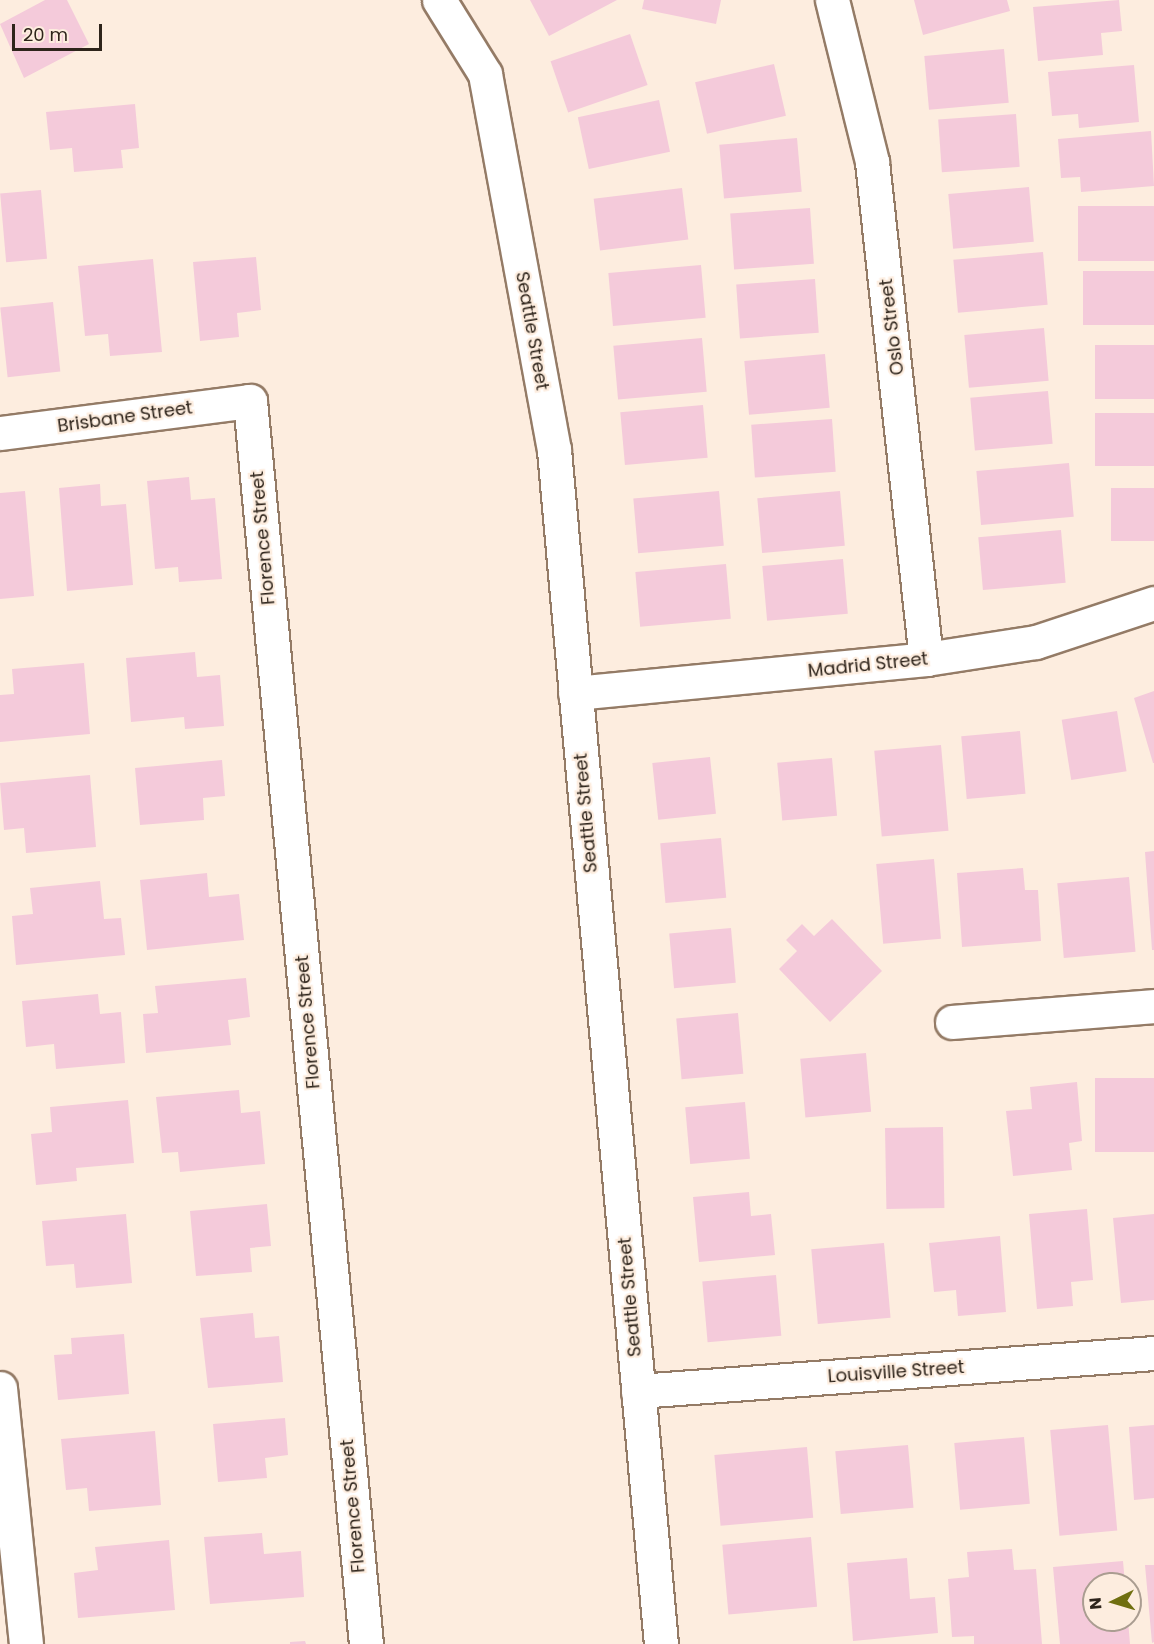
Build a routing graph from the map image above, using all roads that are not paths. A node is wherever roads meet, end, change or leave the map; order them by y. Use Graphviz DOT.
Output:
graph roads {
  1 [pos="439,0"];
  2 [pos="832,0"];
  3 [pos="250,400"];
  4 [pos="0,434"];
  5 [pos="1154,603"];
  6 [pos="926,659"];
  7 [pos="575,693"];
  8 [pos="1154,1006"];
  9 [pos="952,1023"];
  10 [pos="1154,1353"];
  11 [pos="0,1388"];
  12 [pos="638,1391"];
  13 [pos="26,1644"];
  14 [pos="366,1644"];
  15 [pos="661,1644"];
  1 -- 7 [label="street, Seattle Street"];
  2 -- 6 [label="street, Oslo Street"];
  3 -- 4 [label="street, Brisbane Street"];
  3 -- 14 [label="street, Florence Street"];
  5 -- 6 [label="street, Madrid Street"];
  6 -- 7 [label="street, Madrid Street"];
  7 -- 12 [label="street, Seattle Street"];
  8 -- 9 [label="street"];
  10 -- 12 [label="street, Louisville Street"];
  11 -- 13 [label="street"];
  12 -- 15 [label="street, Seattle Street"];
}
